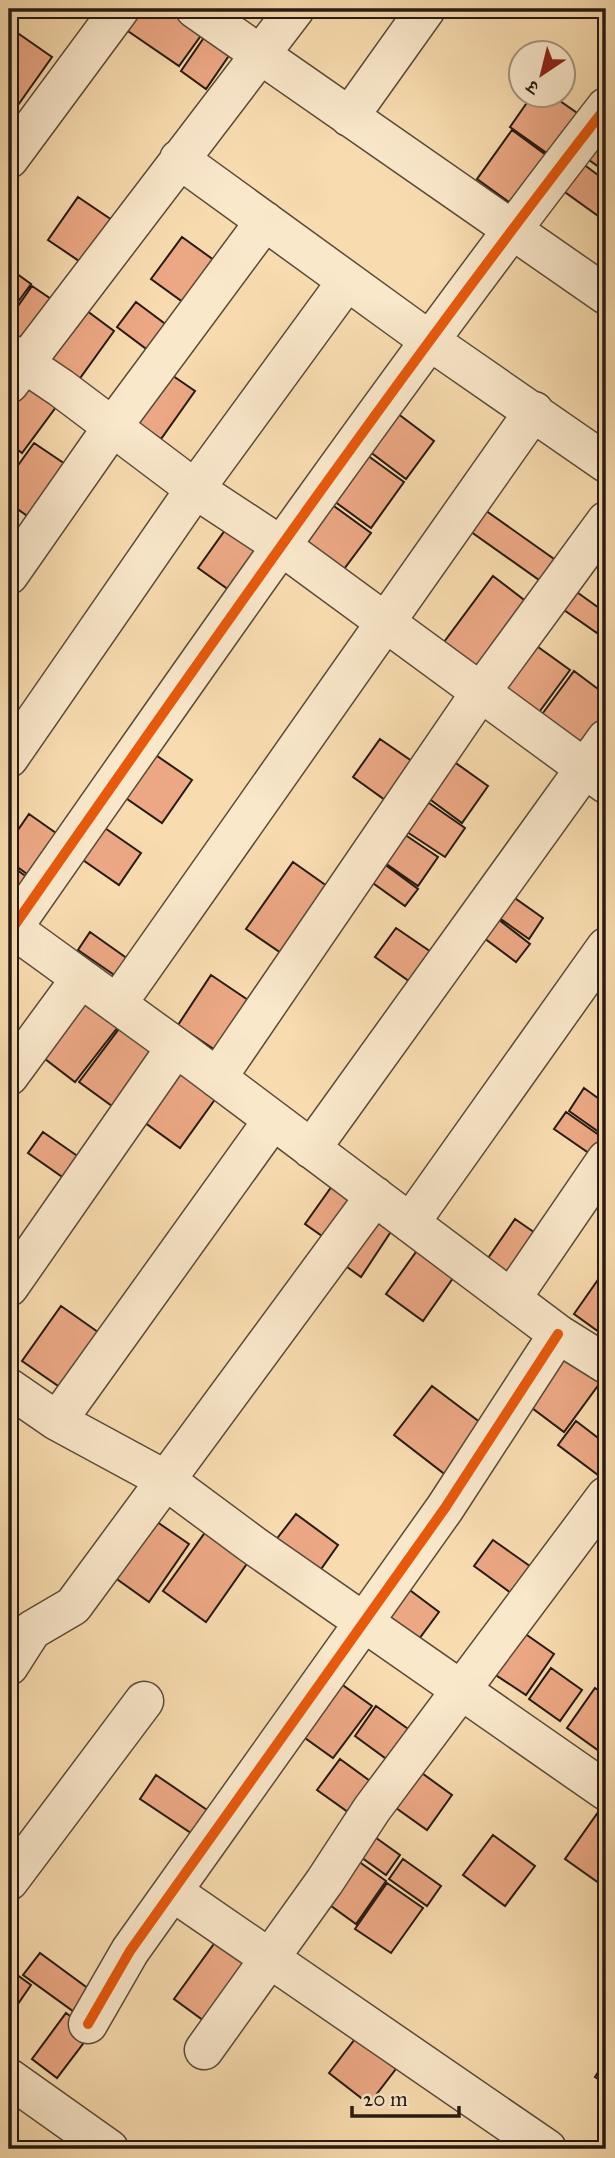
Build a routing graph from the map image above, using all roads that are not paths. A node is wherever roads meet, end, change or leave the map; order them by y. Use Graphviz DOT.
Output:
graph roads {
  1 [pos="120,9"];
  2 [pos="195,9"];
  3 [pos="295,9"];
  4 [pos="426,9"];
  5 [pos="261,55"];
  6 [pos="606,107"];
  7 [pos="349,117"];
  8 [pos="9,159"];
  9 [pos="179,159"];
  10 [pos="265,221"];
  11 [pos="511,230"];
  12 [pos="347,281"];
  13 [pos="606,295"];
  14 [pos="430,341"];
  15 [pos="13,367"];
  16 [pos="534,411"];
  17 [pos="113,426"];
  18 [pos="606,463"];
  19 [pos="195,489"];
  20 [pos="606,521"];
  21 [pos="280,545"];
  22 [pos="9,575"];
  23 [pos="385,622"];
  24 [pos="480,693"];
  25 [pos="606,739"];
  26 [pos="9,758"];
  27 [pos="596,777"];
  28 [pos="10,927"];
  29 [pos="606,947"];
  30 [pos="81,978"];
  31 [pos="117,1004"];
  32 [pos="176,1047"];
  33 [pos="9,1076"];
  34 [pos="217,1077"];
  35 [pos="273,1120"];
  36 [pos="311,1149"];
  37 [pos="606,1160"];
  38 [pos="374,1196"];
  39 [pos="410,1223"];
  40 [pos="9,1287"];
  41 [pos="511,1299"];
  42 [pos="558,1334"];
  43 [pos="606,1364"];
  44 [pos="9,1388"];
  45 [pos="57,1421"];
  46 [pos="163,1479"];
  47 [pos="606,1496"];
  48 [pos="362,1620"];
  49 [pos="9,1665"];
  50 [pos="462,1689"];
  51 [pos="145,1701"];
  52 [pos="606,1790"];
  53 [pos="9,1881"];
  54 [pos="173,1892"];
  55 [pos="269,1959"];
  56 [pos="88,2024"];
  57 [pos="204,2050"];
  58 [pos="13,2089"];
  59 [pos="109,2149"];
  60 [pos="547,2149"];
  1 -- 8 [label="street"];
  2 -- 5 [label="street"];
  3 -- 5 [label="street"];
  4 -- 7 [label="street"];
  5 -- 7 [label="street"];
  5 -- 9 [label="street"];
  6 -- 11 [label="street"];
  7 -- 11 [label="street"];
  9 -- 10 [label="street"];
  9 -- 15 [label="street"];
  10 -- 12 [label="street"];
  10 -- 17 [label="street"];
  11 -- 13 [label="street"];
  11 -- 14 [label="street"];
  12 -- 14 [label="street"];
  12 -- 19 [label="street"];
  14 -- 16 [label="street"];
  14 -- 21 [label="street"];
  15 -- 17 [label="street"];
  16 -- 18 [label="street"];
  16 -- 23 [label="street"];
  17 -- 19 [label="street"];
  17 -- 22 [label="street"];
  19 -- 21 [label="street"];
  19 -- 26 [label="street"];
  20 -- 24 [label="street"];
  21 -- 23 [label="street"];
  21 -- 28 [label="street"];
  23 -- 24 [label="street"];
  23 -- 31 [label="street"];
  24 -- 27 [label="street"];
  24 -- 34 [label="street"];
  25 -- 27 [label="street"];
  27 -- 36 [label="street"];
  28 -- 30 [label="street"];
  29 -- 39 [label="street"];
  30 -- 31 [label="street"];
  30 -- 33 [label="street"];
  31 -- 32 [label="street"];
  32 -- 34 [label="street"];
  32 -- 40 [label="street"];
  34 -- 35 [label="street"];
  35 -- 36 [label="street"];
  35 -- 45 [label="street"];
  36 -- 38 [label="street"];
  37 -- 41 [label="street"];
  38 -- 39 [label="street"];
  38 -- 46 [label="street"];
  39 -- 41 [label="street"];
  41 -- 42 [label="street"];
  42 -- 43 [label="street"];
  42 -- 48 [label="street"];
  44 -- 45 [label="street"];
  45 -- 46 [label="street"];
  46 -- 48 [label="street"];
  46 -- 49 [label="street"];
  47 -- 50 [label="street"];
  48 -- 50 [label="street"];
  48 -- 54 [label="street"];
  50 -- 52 [label="street"];
  50 -- 55 [label="street"];
  51 -- 53 [label="street"];
  54 -- 55 [label="street"];
  54 -- 56 [label="street"];
  55 -- 57 [label="street"];
  55 -- 60 [label="street"];
  58 -- 59 [label="street"];
}
